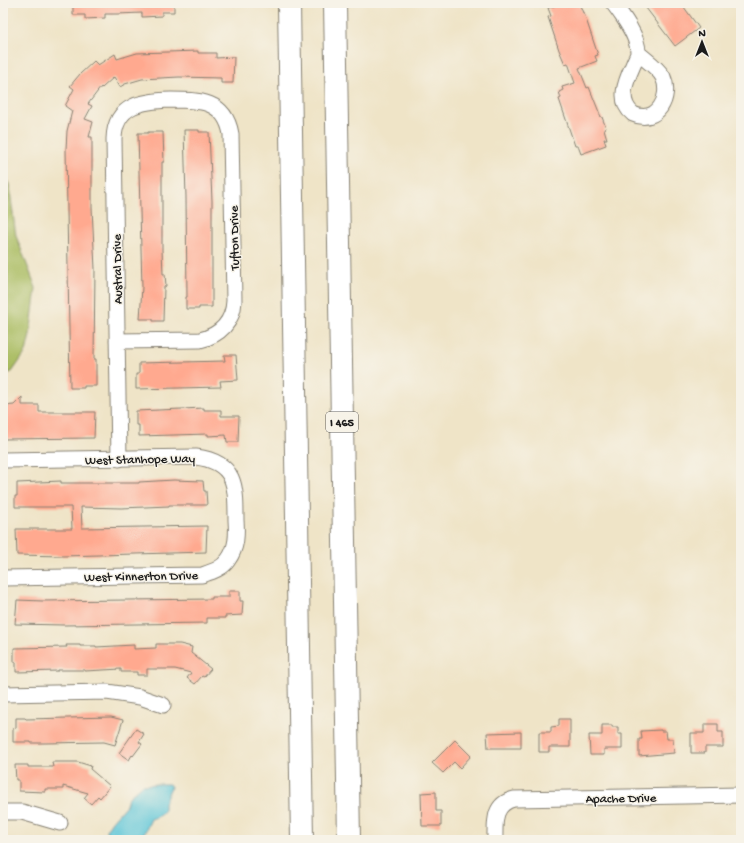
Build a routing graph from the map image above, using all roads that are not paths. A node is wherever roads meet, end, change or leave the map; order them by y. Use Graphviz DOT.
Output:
graph roads {
  1 [pos="289,3"];
  2 [pos="335,3"];
  3 [pos="613,3"];
  4 [pos="638,53"];
  5 [pos="151,100"];
  6 [pos="117,341"];
  7 [pos="119,459"];
  8 [pos="3,460"];
  9 [pos="236,516"];
  10 [pos="3,578"];
  11 [pos="3,694"];
  12 [pos="163,705"];
  13 [pos="741,795"];
  14 [pos="3,812"];
  15 [pos="60,823"];
  16 [pos="302,840"];
  17 [pos="349,840"];
  18 [pos="495,840"];
  1 -- 16 [label="highway"];
  2 -- 17 [label="highway, I 465"];
  3 -- 4 [label="street"];
  5 -- 6 [label="street, Austral Drive"];
  5 -- 6 [label="street, Tufton Drive"];
  6 -- 7 [label="street, Austral Drive"];
  7 -- 8 [label="street, West Stanhope Way"];
  7 -- 9 [label="street, West Stanhope Way"];
  9 -- 10 [label="street, West Kinnerton Drive"];
  11 -- 12 [label="street"];
  13 -- 18 [label="street, Apache Drive"];
  14 -- 15 [label="street"];
}
